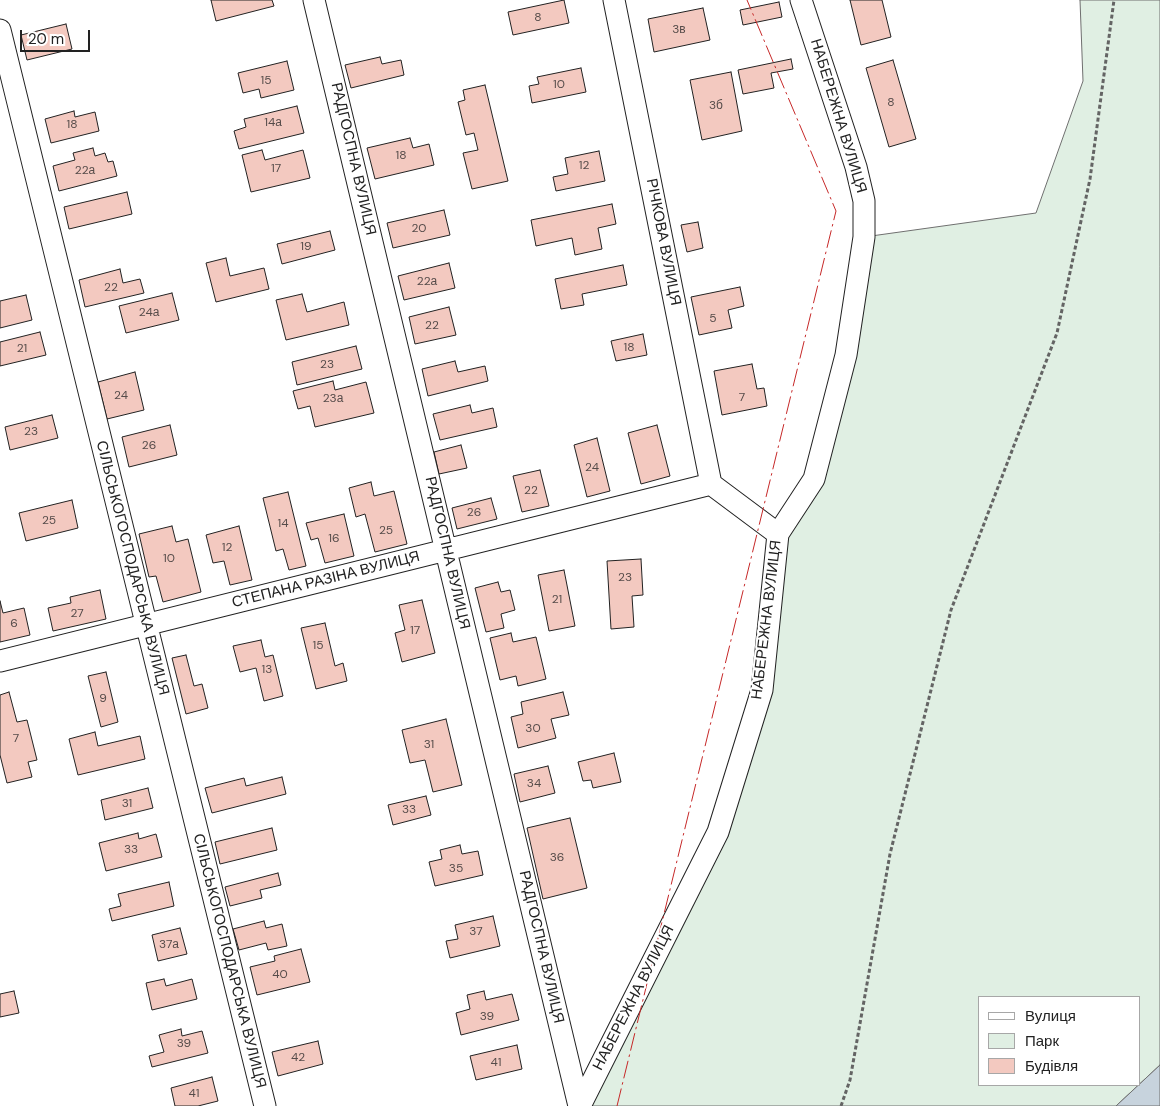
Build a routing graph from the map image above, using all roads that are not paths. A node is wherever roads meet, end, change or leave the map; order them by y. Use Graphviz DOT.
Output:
graph roads {
  1 [pos="314,0"];
  2 [pos="614,0"];
  3 [pos="801,0"];
  4 [pos="0,30"];
  5 [pos="711,484"];
  6 [pos="778,534"];
  7 [pos="446,550"];
  8 [pos="146,625"];
  9 [pos="0,662"];
  10 [pos="265,1106"];
  11 [pos="580,1106"];
  1 -- 7 [label="street, РАДГОСПНА ВУЛИЦЯ"];
  2 -- 5 [label="street, РІЧКОВА ВУЛИЦЯ"];
  3 -- 6 [label="street, НАБЕРЕЖНА ВУЛИЦЯ"];
  4 -- 8 [label="street, СІЛЬСЬКОГОСПОДАРСЬКА ВУЛИЦЯ"];
  5 -- 6 [label="street"];
  5 -- 7 [label="street, СТЕПАНА РАЗІНА ВУЛИЦЯ"];
  6 -- 11 [label="street, НАБЕРЕЖНА ВУЛИЦЯ"];
  7 -- 8 [label="street, СТЕПАНА РАЗІНА ВУЛИЦЯ"];
  7 -- 11 [label="street, РАДГОСПНА ВУЛИЦЯ"];
  8 -- 9 [label="street, СТЕПАНА РАЗІНА ВУЛИЦЯ"];
  8 -- 10 [label="street, СІЛЬСЬКОГОСПОДАРСЬКА ВУЛИЦЯ"];
}
